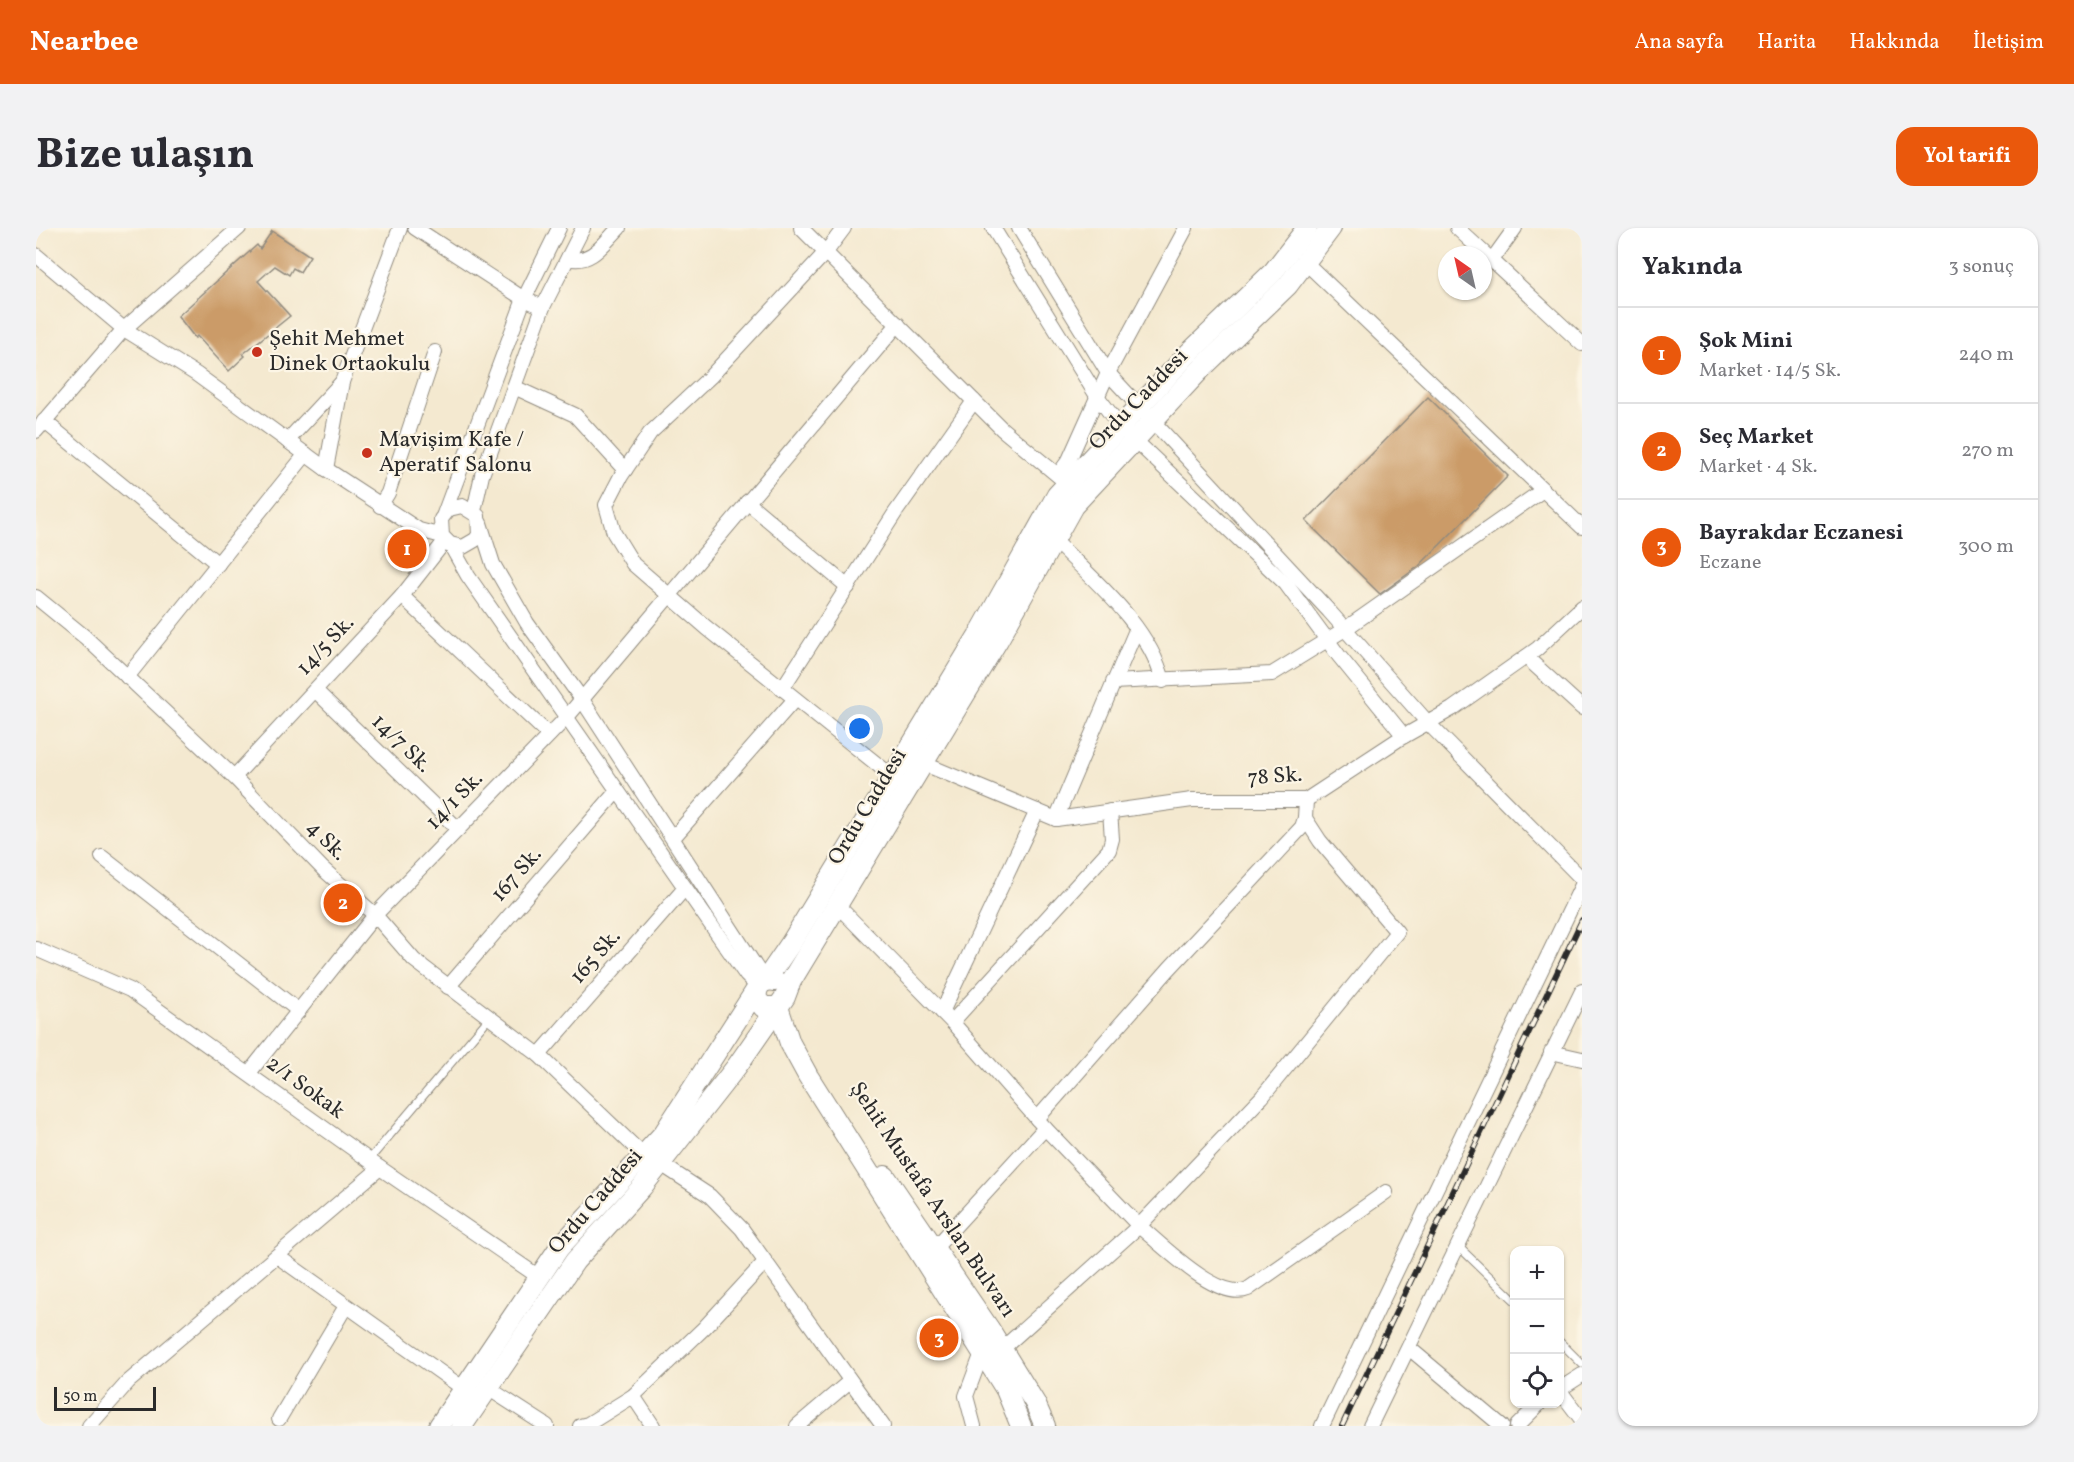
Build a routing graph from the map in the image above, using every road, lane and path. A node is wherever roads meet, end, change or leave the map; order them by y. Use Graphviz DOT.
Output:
graph roads {
  1 [pos="239,228"];
  2 [pos="400,228"];
  3 [pos="415,228"];
  4 [pos="560,228"];
  5 [pos="583,228"];
  6 [pos="619,228"];
  7 [pos="801,228"];
  8 [pos="844,228"];
  9 [pos="993,228"];
  10 [pos="1019,228"];
  11 [pos="1186,228"];
  12 [pos="1307,228"];
  13 [pos="1331,228"];
  14 [pos="1456,228"];
  15 [pos="1515,228"];
  16 [pos="1476,246"];
  17 [pos="826,252"];
  18 [pos="36,255"];
  19 [pos="568,258"];
  20 [pos="1492,260"];
  21 [pos="1305,262"];
  22 [pos="524,299"];
  23 [pos="543,307"];
  24 [pos="898,324"];
  25 [pos="124,329"];
  26 [pos="1582,344"];
  27 [pos="435,352"];
  28 [pos="1108,373"];
  29 [pos="342,382"];
  30 [pos="514,387"];
  31 [pos="1097,396"];
  32 [pos="974,401"];
  33 [pos="1147,412"];
  34 [pos="40,426"];
  35 [pos="1128,433"];
  36 [pos="287,441"];
  37 [pos="306,454"];
  38 [pos="326,468"];
  39 [pos="625,471"];
  40 [pos="1063,479"];
  41 [pos="1543,490"];
  42 [pos="747,502"];
  43 [pos="381,506"];
  44 [pos="444,514"];
  45 [pos="477,516"];
  46 [pos="1582,527"];
  47 [pos="446,540"];
  48 [pos="1054,540"];
  49 [pos="218,564"];
  50 [pos="848,587"];
  51 [pos="668,595"];
  52 [pos="402,596"];
  53 [pos="36,597"];
  54 [pos="1582,607"];
  55 [pos="1345,629"];
  56 [pos="1136,630"];
  57 [pos="1328,641"];
  58 [pos="1526,657"];
  59 [pos="127,677"];
  60 [pos="1163,681"];
  61 [pos="1113,682"];
  62 [pos="782,689"];
  63 [pos="315,690"];
  64 [pos="581,698"];
  65 [pos="795,699"];
  66 [pos="1582,708"];
  67 [pos="567,717"];
  68 [pos="1429,724"];
  69 [pos="549,735"];
  70 [pos="1404,736"];
  71 [pos="914,759"];
  72 [pos="234,777"];
  73 [pos="900,782"];
  74 [pos="617,791"];
  75 [pos="1306,800"];
  76 [pos="1037,811"];
  77 [pos="1110,811"];
  78 [pos="1305,818"];
  79 [pos="1056,819"];
  80 [pos="458,829"];
  81 [pos="673,838"];
  82 [pos="102,857"];
  83 [pos="1582,879"];
  84 [pos="1582,885"];
  85 [pos="684,888"];
  86 [pos="837,904"];
  87 [pos="375,915"];
  88 [pos="36,949"];
  89 [pos="762,984"];
  90 [pos="448,987"];
  91 [pos="1582,992"];
  92 [pos="783,998"];
  93 [pos="299,1011"];
  94 [pos="947,1017"];
  95 [pos="489,1018"];
  96 [pos="1551,1052"];
  97 [pos="539,1055"];
  98 [pos="1582,1059"];
  99 [pos="249,1073"];
  100 [pos="1041,1124"];
  101 [pos="653,1160"];
  102 [pos="375,1164"];
  103 [pos="1386,1192"];
  104 [pos="1139,1226"];
  105 [pos="1459,1247"];
  106 [pos="935,1248"];
  107 [pos="277,1256"];
  108 [pos="764,1263"];
  109 [pos="547,1283"];
  110 [pos="1510,1294"];
  111 [pos="346,1306"];
  112 [pos="1564,1346"];
  113 [pos="1409,1348"];
  114 [pos="1002,1349"];
  115 [pos="982,1353"];
  116 [pos="1582,1364"];
  117 [pos="1582,1375"];
  118 [pos="850,1381"];
  119 [pos="1564,1387"];
  120 [pos="476,1389"];
  121 [pos="1564,1395"];
  122 [pos="633,1396"];
  123 [pos="109,1404"];
  124 [pos="1535,1408"];
  125 [pos="279,1419"];
  126 [pos="1582,1420"];
  127 [pos="89,1426"];
  128 [pos="104,1426"];
  129 [pos="439,1426"];
  130 [pos="462,1426"];
  131 [pos="547,1426"];
  132 [pos="580,1426"];
  133 [pos="653,1426"];
  134 [pos="797,1426"];
  135 [pos="883,1426"];
  136 [pos="974,1426"];
  137 [pos="1021,1426"];
  138 [pos="1045,1426"];
  139 [pos="1322,1426"];
  140 [pos="1370,1426"];
  141 [pos="1502,1426"];
  142 [pos="1517,1426"];
  1 -- 25 [label="street"];
  2 -- 29 [label="street"];
  3 -- 22 [label="street"];
  4 -- 22 [label="street"];
  5 -- 19 [label="street"];
  6 -- 19 [label="street"];
  7 -- 17 [label="street"];
  8 -- 17 [label="street"];
  9 -- 31 [label="street"];
  10 -- 28 [label="street"];
  11 -- 28 [label="street"];
  12 -- 33 [label="main road, Ordu Caddesi"];
  13 -- 21 [label="main road, Ordu Caddesi"];
  14 -- 16 [label="street"];
  15 -- 20 [label="street"];
  17 -- 24 [label="street"];
  17 -- 39 [label="street"];
  18 -- 25 [label="street"];
  19 -- 23 [label="street"];
  20 -- 26 [label="street"];
  21 -- 33 [label="main road, Ordu Caddesi"];
  21 -- 41 [label="street"];
  22 -- 23 [label="street"];
  22 -- 44 [label="street"];
  23 -- 30 [label="street"];
  24 -- 32 [label="street"];
  24 -- 42 [label="street, 14/1 Sk."];
  25 -- 34 [label="street"];
  25 -- 36 [label="street"];
  27 -- 43 [label="street"];
  28 -- 31 [label="street"];
  28 -- 33 [label="street"];
  29 -- 36 [label="street"];
  29 -- 38 [label="street"];
  30 -- 39 [label="street"];
  30 -- 45 [label="street"];
  31 -- 35 [label="street"];
  31 -- 40 [label="street"];
  32 -- 40 [label="street"];
  32 -- 50 [label="street"];
  33 -- 35 [label="main road, Ordu Caddesi"];
  33 -- 55 [label="street"];
  34 -- 49 [label="street"];
  35 -- 40 [label="main road, Ordu Caddesi"];
  35 -- 48 [label="main road, Ordu Caddesi"];
  35 -- 57 [label="street"];
  36 -- 37 [label="street"];
  37 -- 38 [label="street"];
  37 -- 49 [label="street"];
  38 -- 43 [label="street"];
  39 -- 51 [label="street"];
  40 -- 71 [label="main road, Ordu Caddesi"];
  41 -- 46 [label="street"];
  41 -- 55 [label="street"];
  42 -- 50 [label="street"];
  42 -- 51 [label="street, 14/1 Sk."];
  43 -- 47 [label="street"];
  44 -- 45 [label="street"];
  44 -- 47 [label="street"];
  45 -- 47 [label="street"];
  45 -- 64 [label="street"];
  47 -- 52 [label="street, 14/5 Sk."];
  47 -- 67 [label="street"];
  48 -- 56 [label="street"];
  48 -- 71 [label="main road, Ordu Caddesi"];
  49 -- 59 [label="street"];
  50 -- 62 [label="street"];
  51 -- 62 [label="street"];
  51 -- 64 [label="street, 14/1 Sk."];
  52 -- 63 [label="street, 14/5 Sk."];
  52 -- 69 [label="street"];
  53 -- 59 [label="street, 4 Sk."];
  54 -- 58 [label="street, 78 Sk."];
  55 -- 57 [label="street"];
  55 -- 68 [label="street"];
  56 -- 60 [label="street"];
  56 -- 61 [label="street"];
  57 -- 60 [label="street"];
  57 -- 70 [label="street"];
  58 -- 66 [label="street"];
  58 -- 68 [label="street, 78 Sk."];
  59 -- 72 [label="street, 4 Sk."];
  60 -- 61 [label="street"];
  61 -- 79 [label="street"];
  62 -- 65 [label="street"];
  63 -- 72 [label="street, 14/5 Sk."];
  63 -- 80 [label="street, 14/7 Sk."];
  64 -- 67 [label="street, 14/1 Sk."];
  64 -- 81 [label="street"];
  65 -- 73 [label="street"];
  65 -- 81 [label="street"];
  67 -- 69 [label="street, 14/1 Sk."];
  67 -- 74 [label="street"];
  68 -- 70 [label="street, 78 Sk."];
  68 -- 83 [label="street"];
  69 -- 80 [label="street, 14/1 Sk."];
  70 -- 75 [label="street, 78 Sk."];
  71 -- 73 [label="main road, Ordu Caddesi"];
  71 -- 76 [label="street"];
  72 -- 87 [label="street, 4 Sk."];
  73 -- 86 [label="main road, Ordu Caddesi"];
  73 -- 89 [label="main road, Ordu Caddesi"];
  74 -- 85 [label="street"];
  74 -- 90 [label="street, 167 Sk."];
  75 -- 77 [label="street, 78 Sk."];
  75 -- 78 [label="street"];
  76 -- 79 [label="street"];
  76 -- 94 [label="street"];
  77 -- 79 [label="street, 78 Sk."];
  77 -- 94 [label="street"];
  78 -- 100 [label="street"];
  78 -- 104 [label="street"];
  80 -- 87 [label="street, 14/1 Sk."];
  81 -- 89 [label="street"];
  82 -- 93 [label="street"];
  84 -- 139 [label="street"];
  85 -- 89 [label="street"];
  85 -- 97 [label="street, 165 Sk."];
  86 -- 92 [label="main road, Ordu Caddesi"];
  86 -- 94 [label="street"];
  87 -- 90 [label="street, 4 Sk."];
  87 -- 93 [label="street, 14/1 Sk."];
  88 -- 99 [label="street, 2/1 Sokak"];
  89 -- 92 [label="main road"];
  89 -- 101 [label="main road, Ordu Caddesi"];
  90 -- 95 [label="street, 4 Sk."];
  91 -- 96 [label="street"];
  92 -- 101 [label="main road, Ordu Caddesi"];
  92 -- 106 [label="main road, Şehit Mustafa Arslan Bulvarı"];
  92 -- 115 [label="main road, Şehit Mustafa Arslan Bulvarı"];
  93 -- 99 [label="street, 14/1 Sk."];
  94 -- 100 [label="street"];
  95 -- 97 [label="street, 4 Sk."];
  95 -- 102 [label="lane"];
  96 -- 98 [label="street"];
  96 -- 105 [label="street"];
  97 -- 101 [label="street, 4 Sk."];
  99 -- 102 [label="street, 2/1 Sokak"];
  100 -- 104 [label="street"];
  100 -- 106 [label="street"];
  101 -- 108 [label="street, 4 Sk."];
  101 -- 109 [label="main road, Ordu Caddesi"];
  102 -- 107 [label="street"];
  102 -- 109 [label="street, 2/1 Sokak"];
  103 -- 104 [label="street"];
  104 -- 114 [label="street"];
  105 -- 110 [label="lane"];
  105 -- 113 [label="street"];
  106 -- 114 [label="main road, Şehit Mustafa Arslan Bulvarı"];
  107 -- 111 [label="street"];
  107 -- 123 [label="street"];
  108 -- 118 [label="street, 4 Sk."];
  108 -- 122 [label="street"];
  109 -- 120 [label="main road, Ordu Caddesi"];
  111 -- 120 [label="street"];
  111 -- 125 [label="street"];
  112 -- 116 [label="lane"];
  113 -- 140 [label="street"];
  113 -- 141 [label="street"];
  114 -- 138 [label="main road, Şehit Mustafa Arslan Bulvarı"];
  115 -- 136 [label="street"];
  115 -- 137 [label="main road, Şehit Mustafa Arslan Bulvarı"];
  117 -- 119 [label="street"];
  118 -- 134 [label="street"];
  118 -- 135 [label="street, 4 Sk."];
  120 -- 129 [label="main road, Ordu Caddesi"];
  120 -- 130 [label="main road, Ordu Caddesi"];
  120 -- 131 [label="street"];
  121 -- 126 [label="street"];
  122 -- 132 [label="street"];
  122 -- 133 [label="street"];
  123 -- 127 [label="street"];
  123 -- 128 [label="street"];
  124 -- 142 [label="street"];
}
